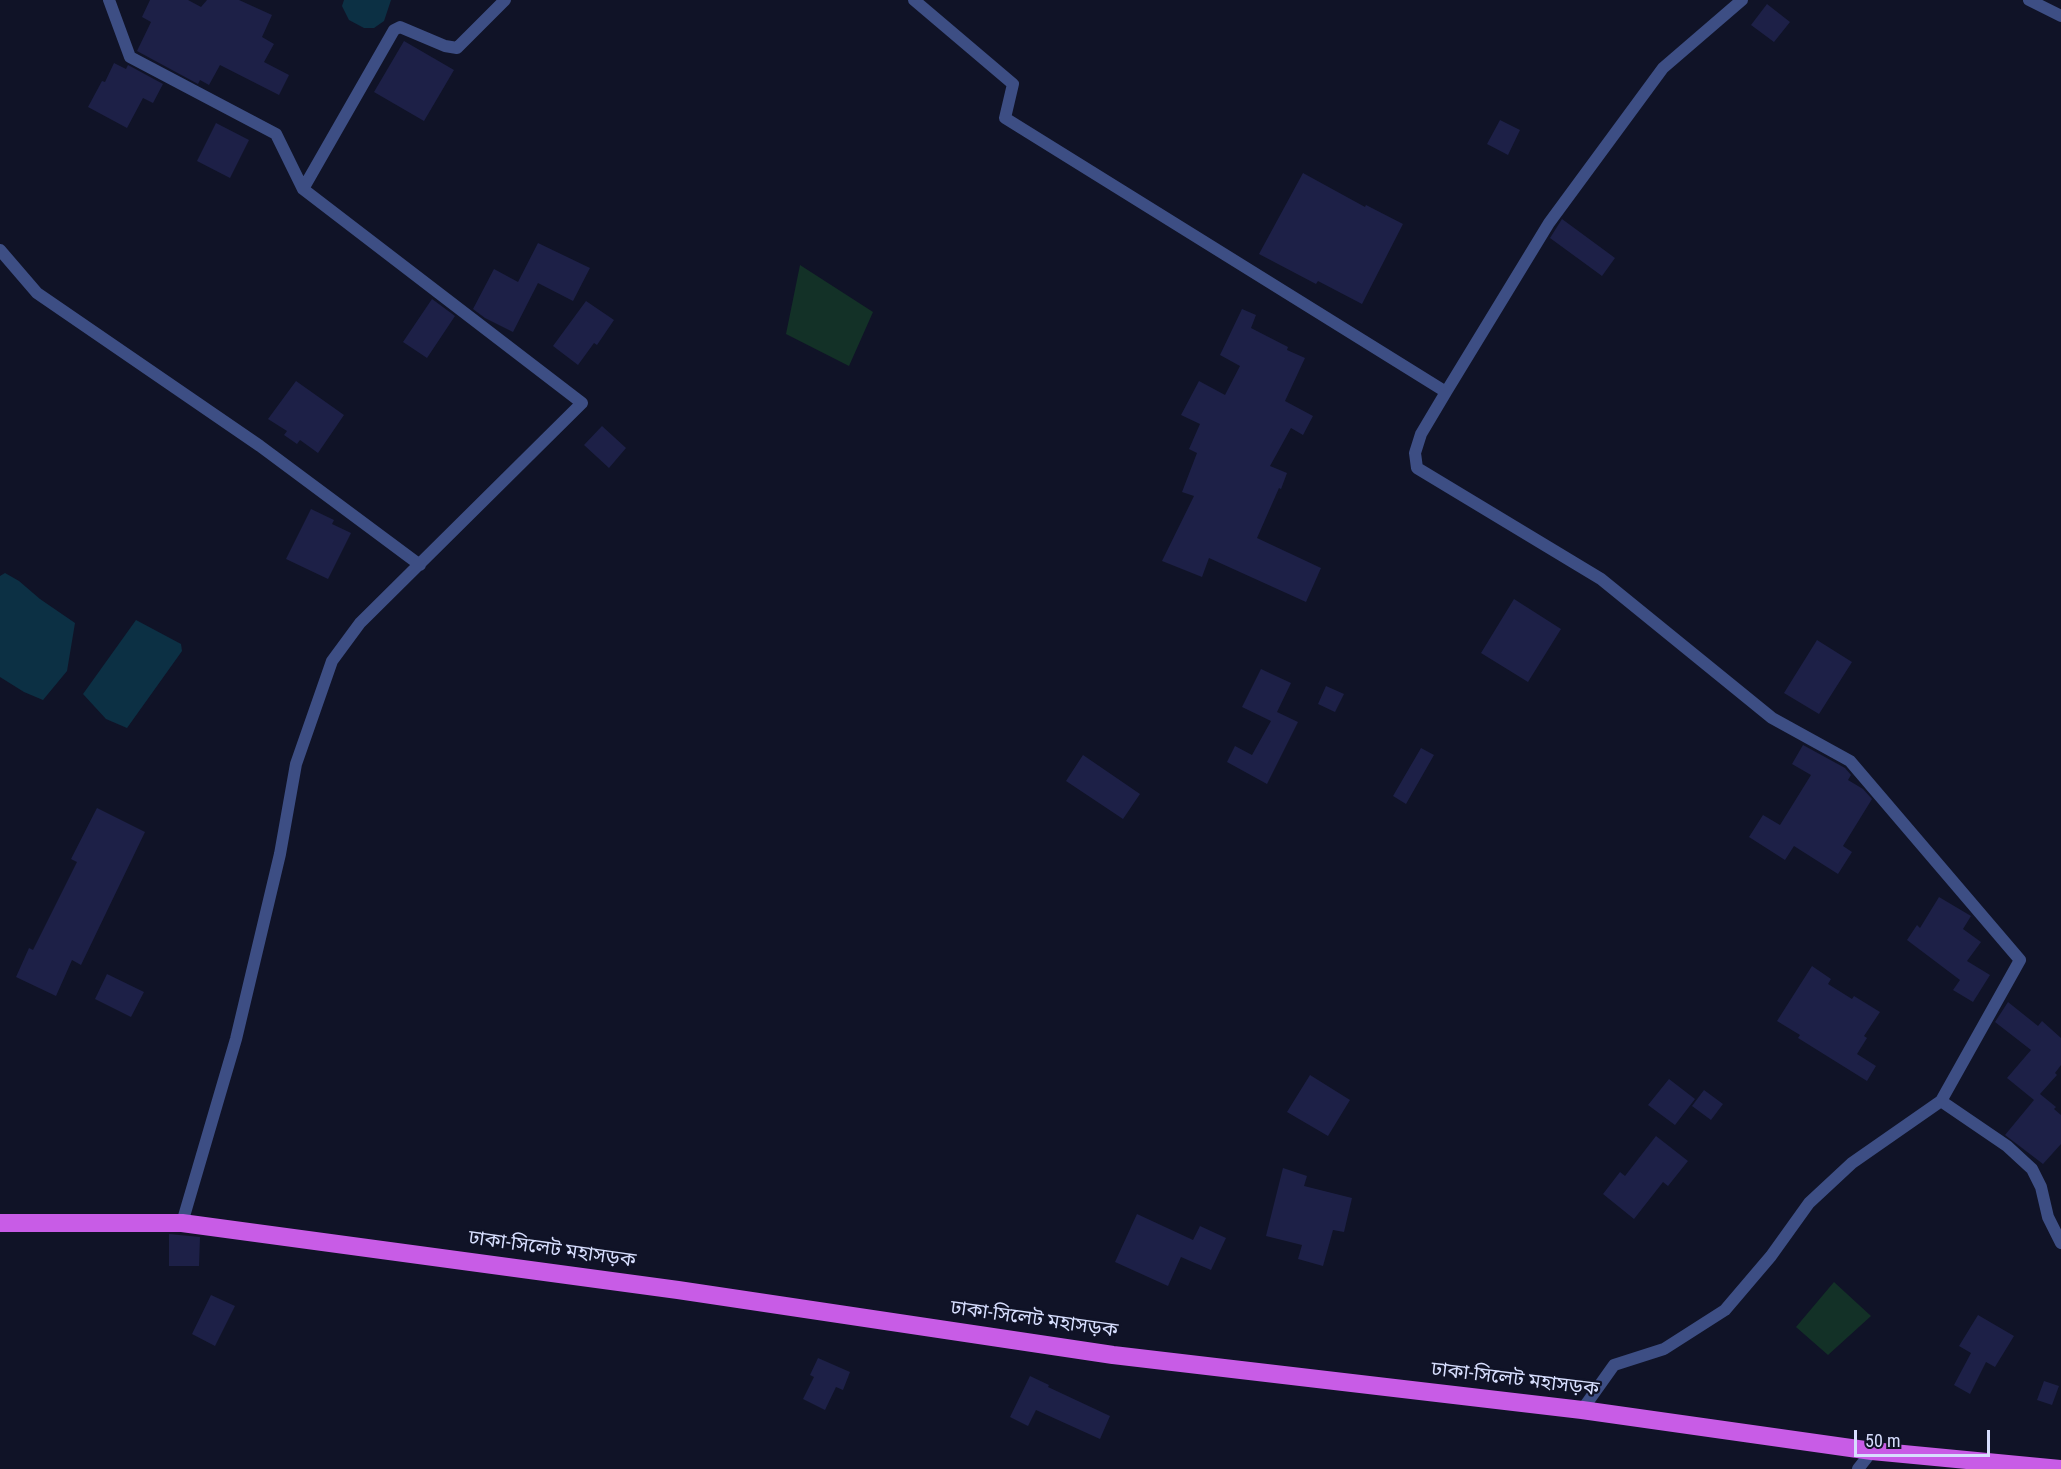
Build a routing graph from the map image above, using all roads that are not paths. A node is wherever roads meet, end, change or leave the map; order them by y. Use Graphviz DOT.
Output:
graph roads {
  1 [pos="109,0"];
  2 [pos="506,0"];
  3 [pos="914,0"];
  4 [pos="1742,0"];
  5 [pos="2029,0"];
  6 [pos="2061,16"];
  7 [pos="303,189"];
  8 [pos="0,250"];
  9 [pos="1446,392"];
  10 [pos="420,565"];
  11 [pos="1941,1101"];
  12 [pos="0,1223"];
  13 [pos="182,1223"];
  14 [pos="2060,1236"];
  15 [pos="1582,1410"];
  16 [pos="1872,1451"];
  17 [pos="2061,1468"];
  18 [pos="1858,1469"];
  1 -- 7 [label="street"];
  2 -- 7 [label="street"];
  3 -- 9 [label="street"];
  4 -- 9 [label="street"];
  5 -- 6 [label="street"];
  7 -- 10 [label="street"];
  8 -- 10 [label="street"];
  9 -- 11 [label="street"];
  10 -- 13 [label="street"];
  11 -- 14 [label="street"];
  11 -- 15 [label="street"];
  12 -- 13 [label="highway, ঢাকা-সিলেট মহাসড়ক"];
  13 -- 15 [label="highway, ঢাকা-সিলেট মহাসড়ক"];
  15 -- 16 [label="highway, ঢাকা-সিলেট মহাসড়ক"];
  16 -- 17 [label="highway, ঢাকা-সিলেট মহাসড়ক"];
  16 -- 18 [label="street"];
}
